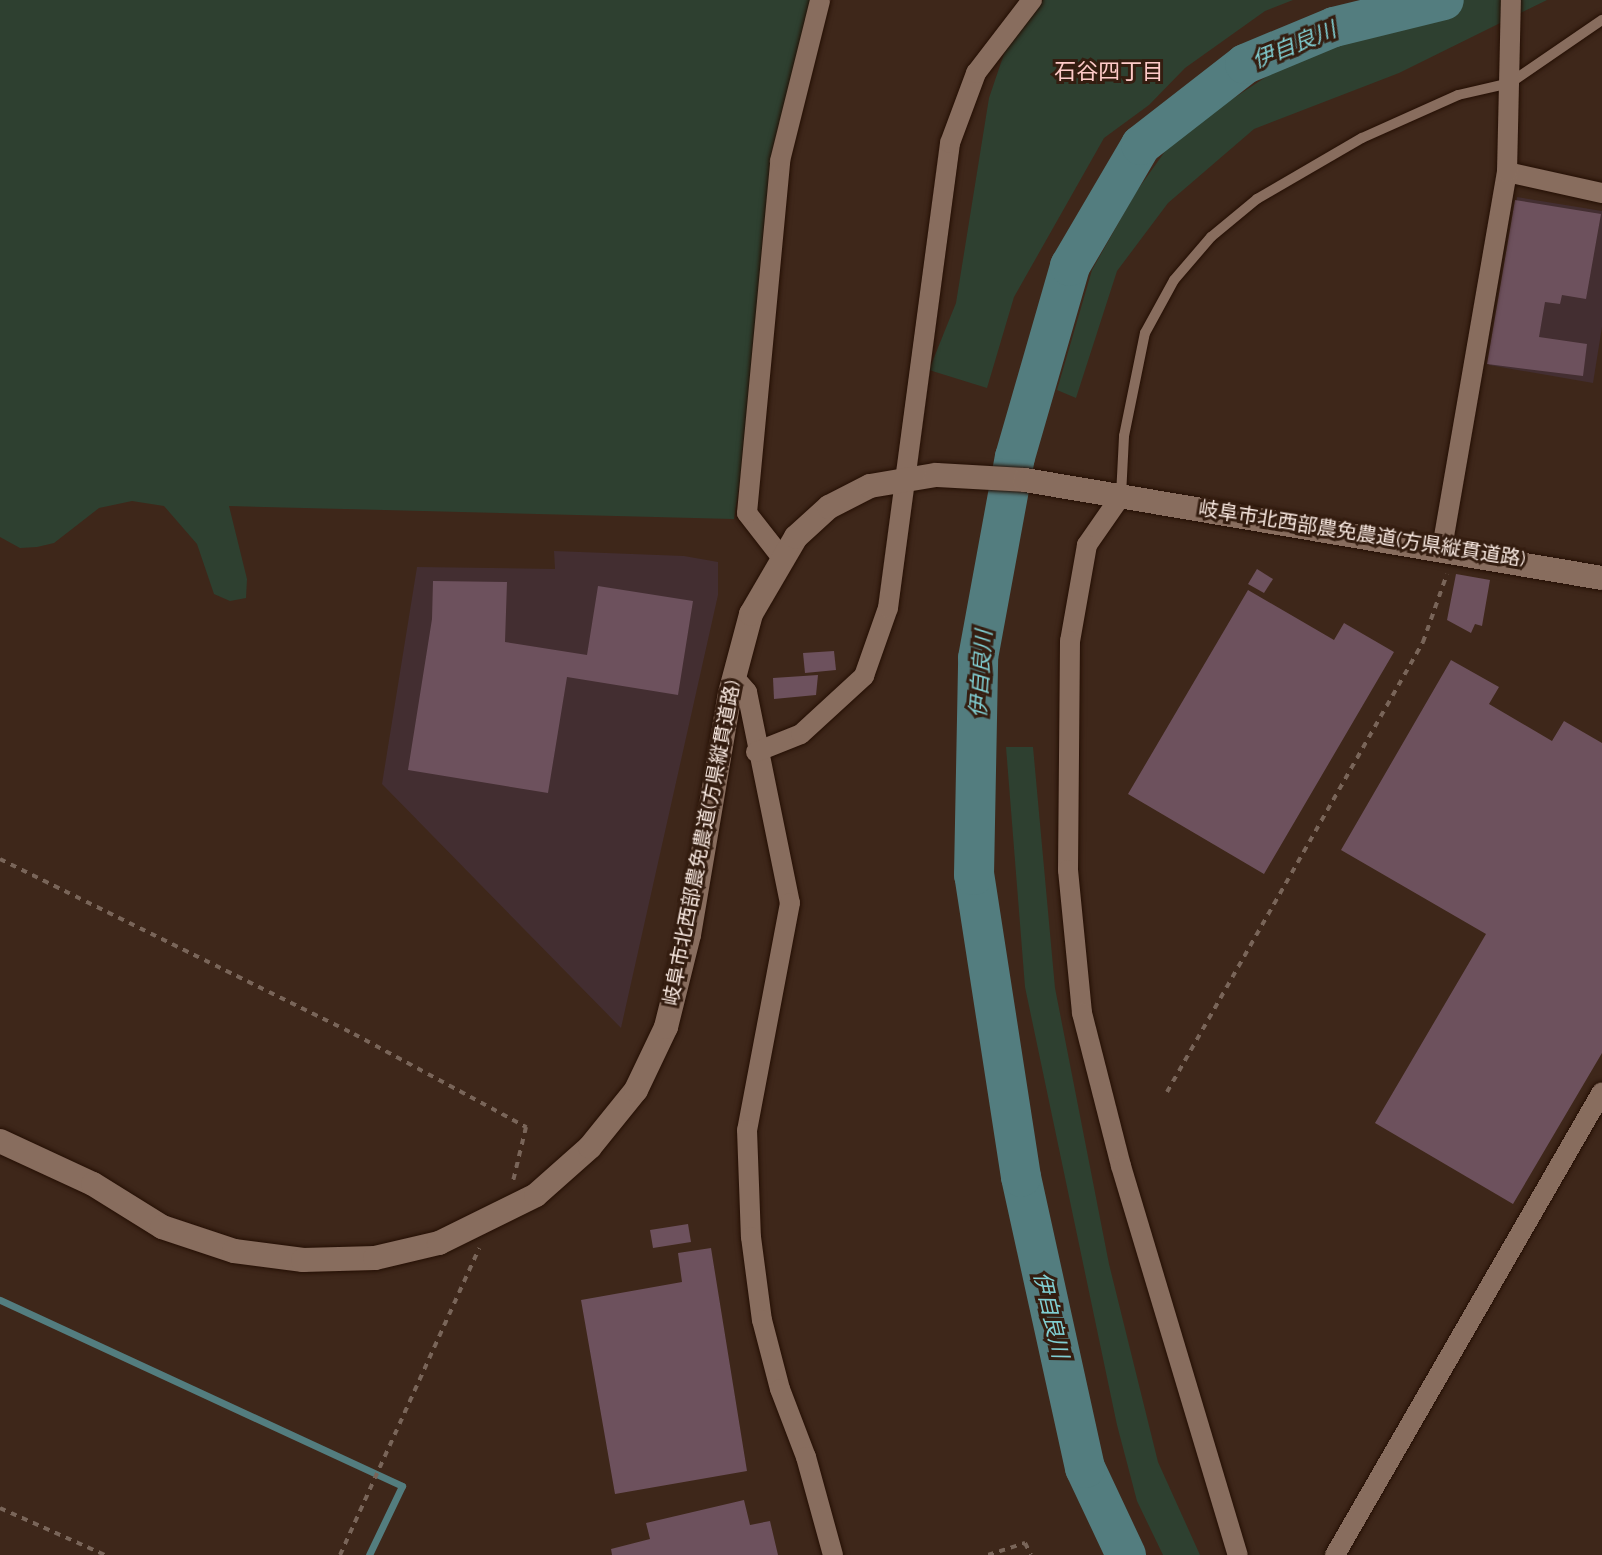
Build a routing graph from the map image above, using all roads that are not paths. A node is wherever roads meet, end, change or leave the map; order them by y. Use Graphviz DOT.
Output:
graph roads {
  1 [pos="820,0"];
  2 [pos="1032,0"];
  3 [pos="1511,0"];
  4 [pos="1602,20"];
  5 [pos="1510,83"];
  6 [pos="1507,172"];
  7 [pos="1602,193"];
  8 [pos="906,478"];
  9 [pos="1111,494"];
  10 [pos="1449,548"];
  11 [pos="782,558"];
  12 [pos="1602,578"];
  13 [pos="734,677"];
  14 [pos="756,752"];
  15 [pos="1602,1092"];
  16 [pos="0,1141"];
  17 [pos="833,1555"];
  18 [pos="1238,1555"];
  19 [pos="1335,1555"];
  1 -- 11 [label="street"];
  2 -- 8 [label="street"];
  3 -- 5 [label="street"];
  4 -- 5 [label="lane"];
  5 -- 6 [label="street"];
  5 -- 9 [label="lane"];
  6 -- 7 [label="street"];
  6 -- 10 [label="street"];
  8 -- 9 [label="street, 岐阜市北西部農免農道(方県縦貫道路)"];
  8 -- 11 [label="street, 岐阜市北西部農免農道(方県縦貫道路)"];
  8 -- 14 [label="street"];
  9 -- 10 [label="street, 岐阜市北西部農免農道(方県縦貫道路)"];
  9 -- 18 [label="street"];
  10 -- 12 [label="street, 岐阜市北西部農免農道(方県縦貫道路)"];
  11 -- 13 [label="street, 岐阜市北西部農免農道(方県縦貫道路)"];
  13 -- 14 [label="street"];
  13 -- 16 [label="street, 岐阜市北西部農免農道(方県縦貫道路)"];
  14 -- 17 [label="street"];
  15 -- 19 [label="street"];
}
